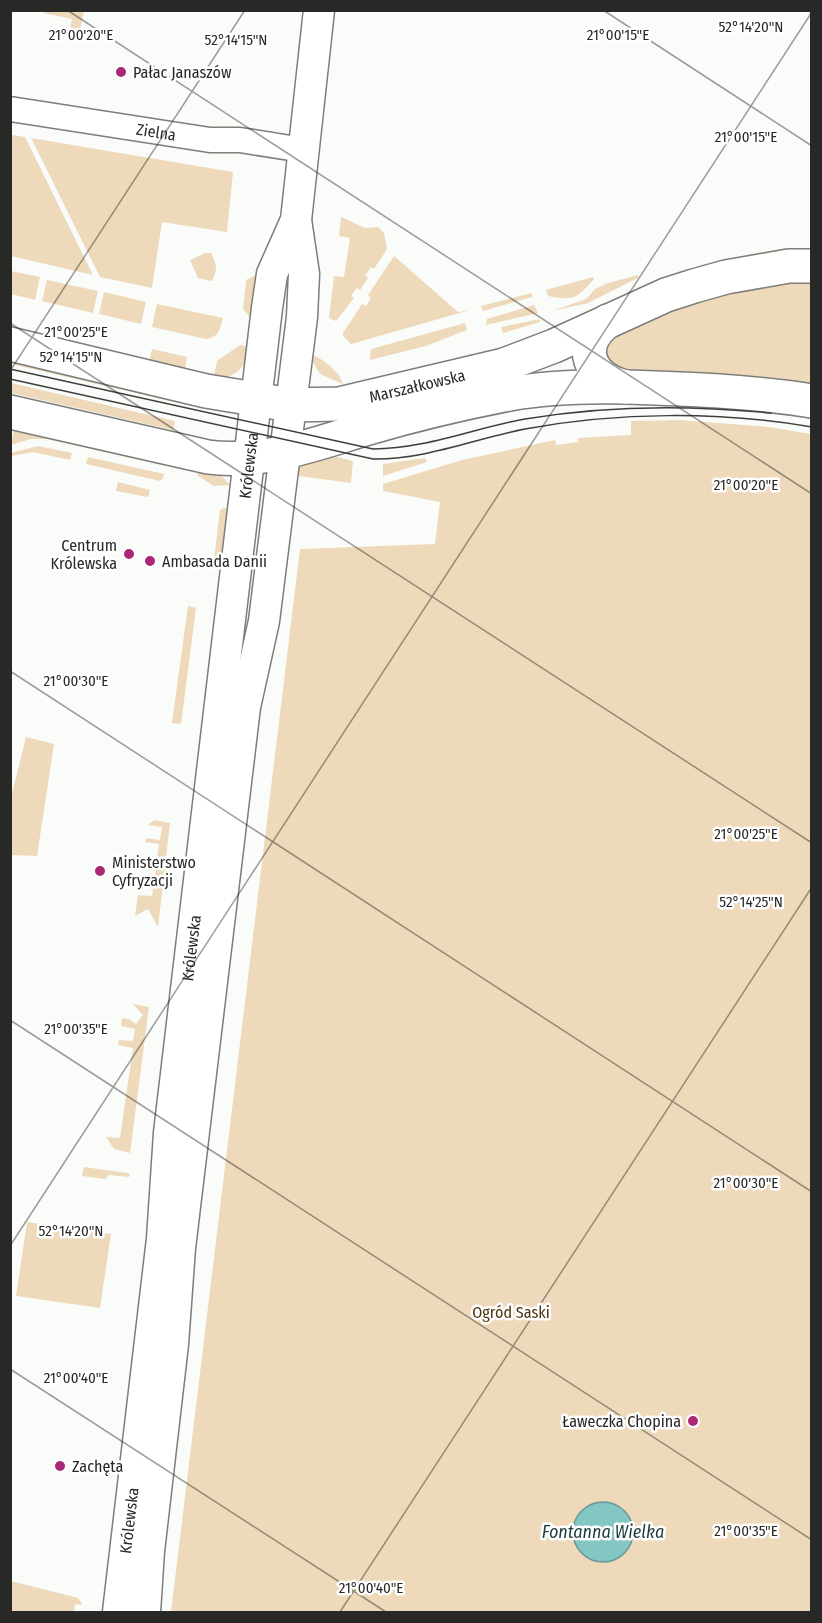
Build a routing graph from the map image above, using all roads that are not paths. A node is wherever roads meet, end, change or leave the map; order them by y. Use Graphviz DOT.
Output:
graph roads {
  1 [pos="319,10"];
  2 [pos="10,109"];
  3 [pos="303,150"];
  4 [pos="297,220"];
  5 [pos="812,266"];
  6 [pos="608,321"];
  7 [pos="10,344"];
  8 [pos="626,387"];
  9 [pos="256,399"];
  10 [pos="812,401"];
  11 [pos="291,405"];
  12 [pos="10,412"];
  13 [pos="285,451"];
  14 [pos="250,459"];
  15 [pos="118,1612"];
  16 [pos="144,1612"];
  1 -- 3 [label="street, Królewska"];
  2 -- 3 [label="street, Zielna"];
  3 -- 4 [label="street, Królewska"];
  4 -- 9 [label="street, Królewska"];
  4 -- 11 [label="street, Królewska"];
  5 -- 6 [label="main road, Marszałkowska"];
  6 -- 8 [label="main road"];
  6 -- 11 [label="main road, Marszałkowska"];
  7 -- 9 [label="main road, Marszałkowska"];
  8 -- 10 [label="main road, Marszałkowska"];
  8 -- 13 [label="main road, Marszałkowska"];
  9 -- 11 [label="main road, Marszałkowska"];
  9 -- 14 [label="street, Królewska"];
  11 -- 13 [label="street, Królewska"];
  12 -- 14 [label="main road, Marszałkowska"];
  13 -- 14 [label="main road, Marszałkowska"];
  13 -- 16 [label="street, Królewska"];
  14 -- 15 [label="street, Królewska"];
}
